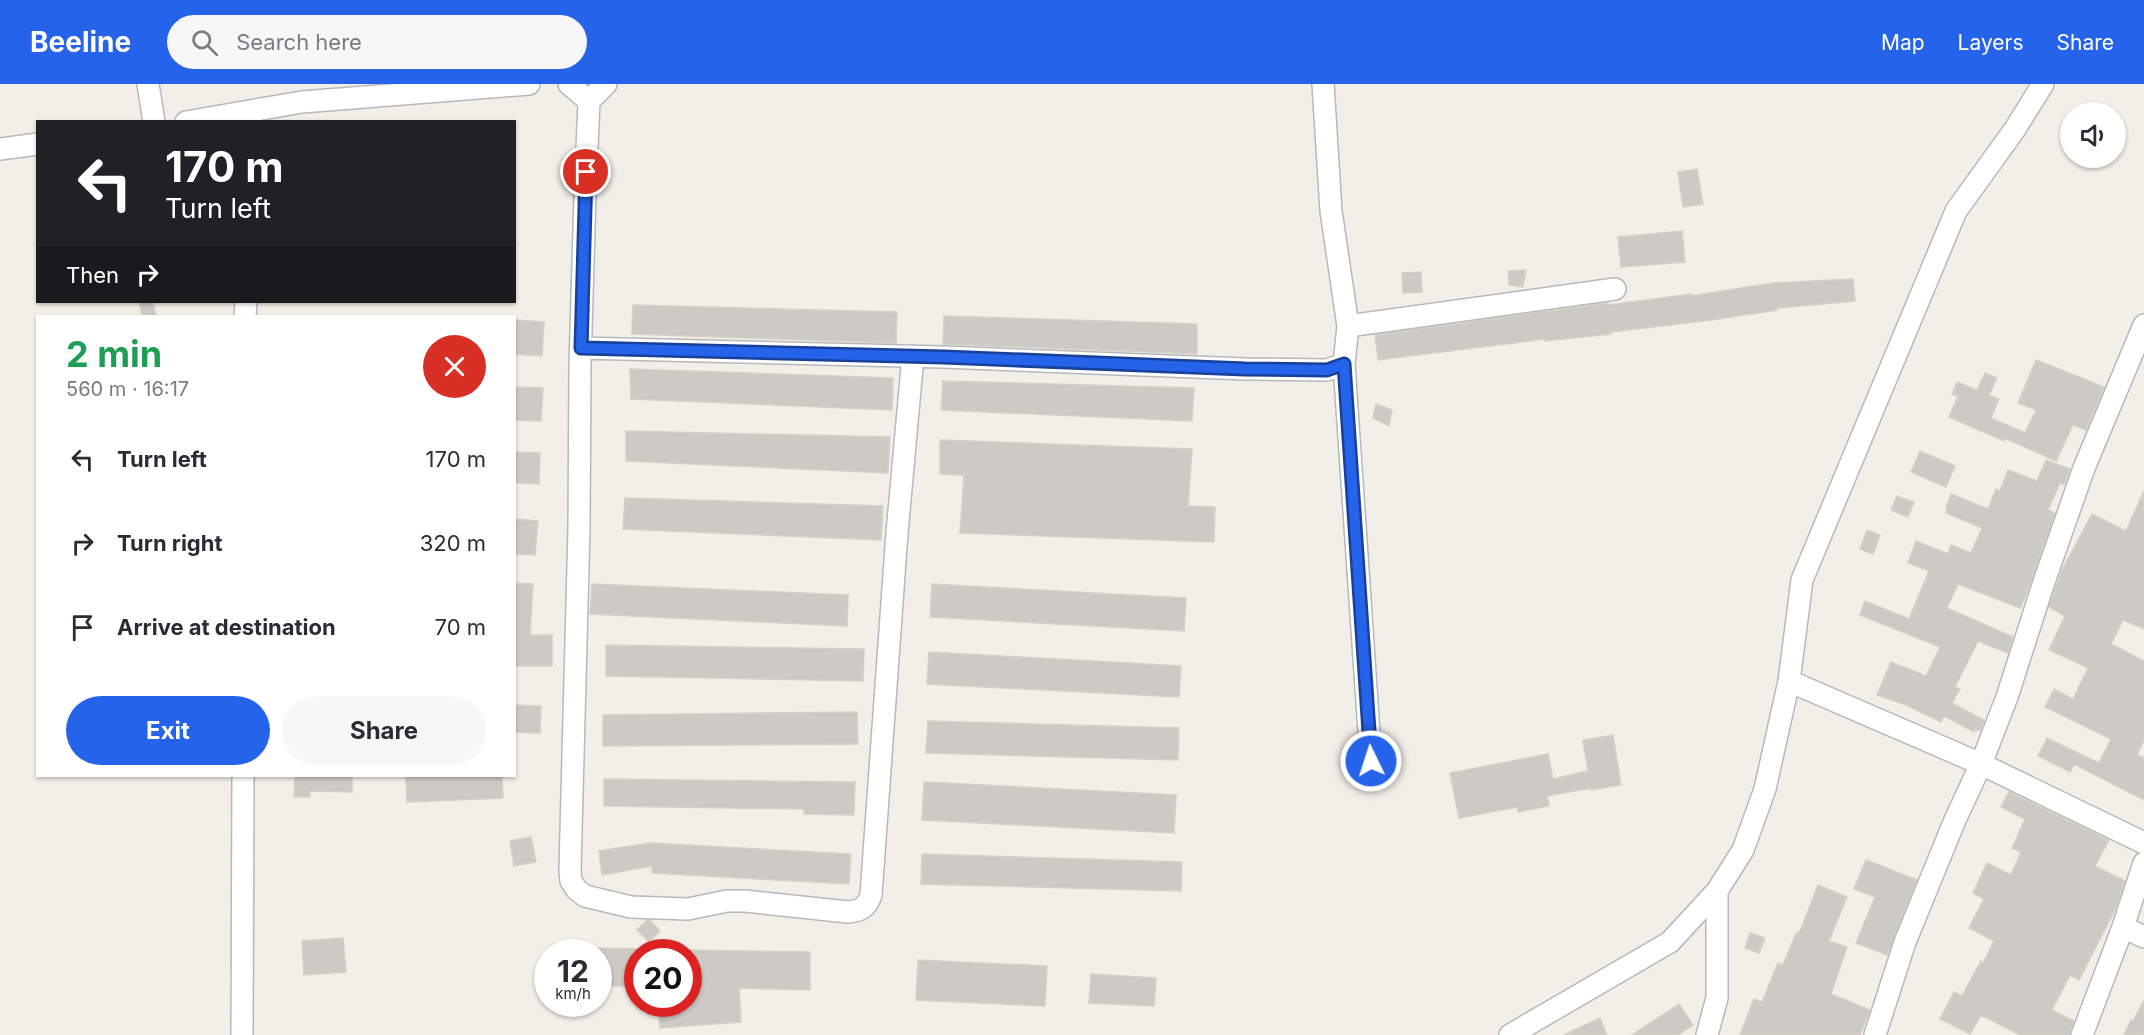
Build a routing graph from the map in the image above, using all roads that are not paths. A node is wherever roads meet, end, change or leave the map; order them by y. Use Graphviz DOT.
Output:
graph roads {
  1 [pos="148,84"];
  2 [pos="529,84"];
  3 [pos="569,84"];
  4 [pos="606,84"];
  5 [pos="1323,84"];
  6 [pos="2043,84"];
  7 [pos="589,101"];
  8 [pos="276,113"];
  9 [pos="154,120"];
  10 [pos="206,120"];
  11 [pos="36,144"];
  12 [pos="0,149"];
  13 [pos="1615,289"];
  14 [pos="2144,325"];
  15 [pos="1348,326"];
  16 [pos="581,348"];
  17 [pos="913,356"];
  18 [pos="1344,364"];
  19 [pos="1789,681"];
  20 [pos="1371,761"];
  21 [pos="1981,764"];
  22 [pos="243,777"];
  23 [pos="2144,843"];
  24 [pos="2144,863"];
  25 [pos="1716,891"];
  26 [pos="2123,927"];
  27 [pos="2144,937"];
  28 [pos="242,1035"];
  29 [pos="1510,1035"];
  30 [pos="1707,1035"];
  31 [pos="1875,1035"];
  32 [pos="2082,1035"];
  1 -- 9 [label="street"];
  2 -- 8 [label="street"];
  3 -- 7 [label="street"];
  4 -- 7 [label="street"];
  5 -- 15 [label="street"];
  6 -- 19 [label="street"];
  7 -- 16 [label="street"];
  8 -- 10 [label="street"];
  11 -- 12 [label="street"];
  13 -- 15 [label="street"];
  14 -- 21 [label="street"];
  15 -- 18 [label="street"];
  16 -- 17 [label="street"];
  16 -- 17 [label="street"];
  17 -- 18 [label="street"];
  18 -- 20 [label="street"];
  19 -- 21 [label="street"];
  19 -- 25 [label="street"];
  21 -- 23 [label="street"];
  21 -- 31 [label="street"];
  22 -- 28 [label="street"];
  24 -- 26 [label="street"];
  25 -- 29 [label="street"];
  25 -- 30 [label="street"];
  26 -- 27 [label="street"];
  26 -- 32 [label="street"];
}
